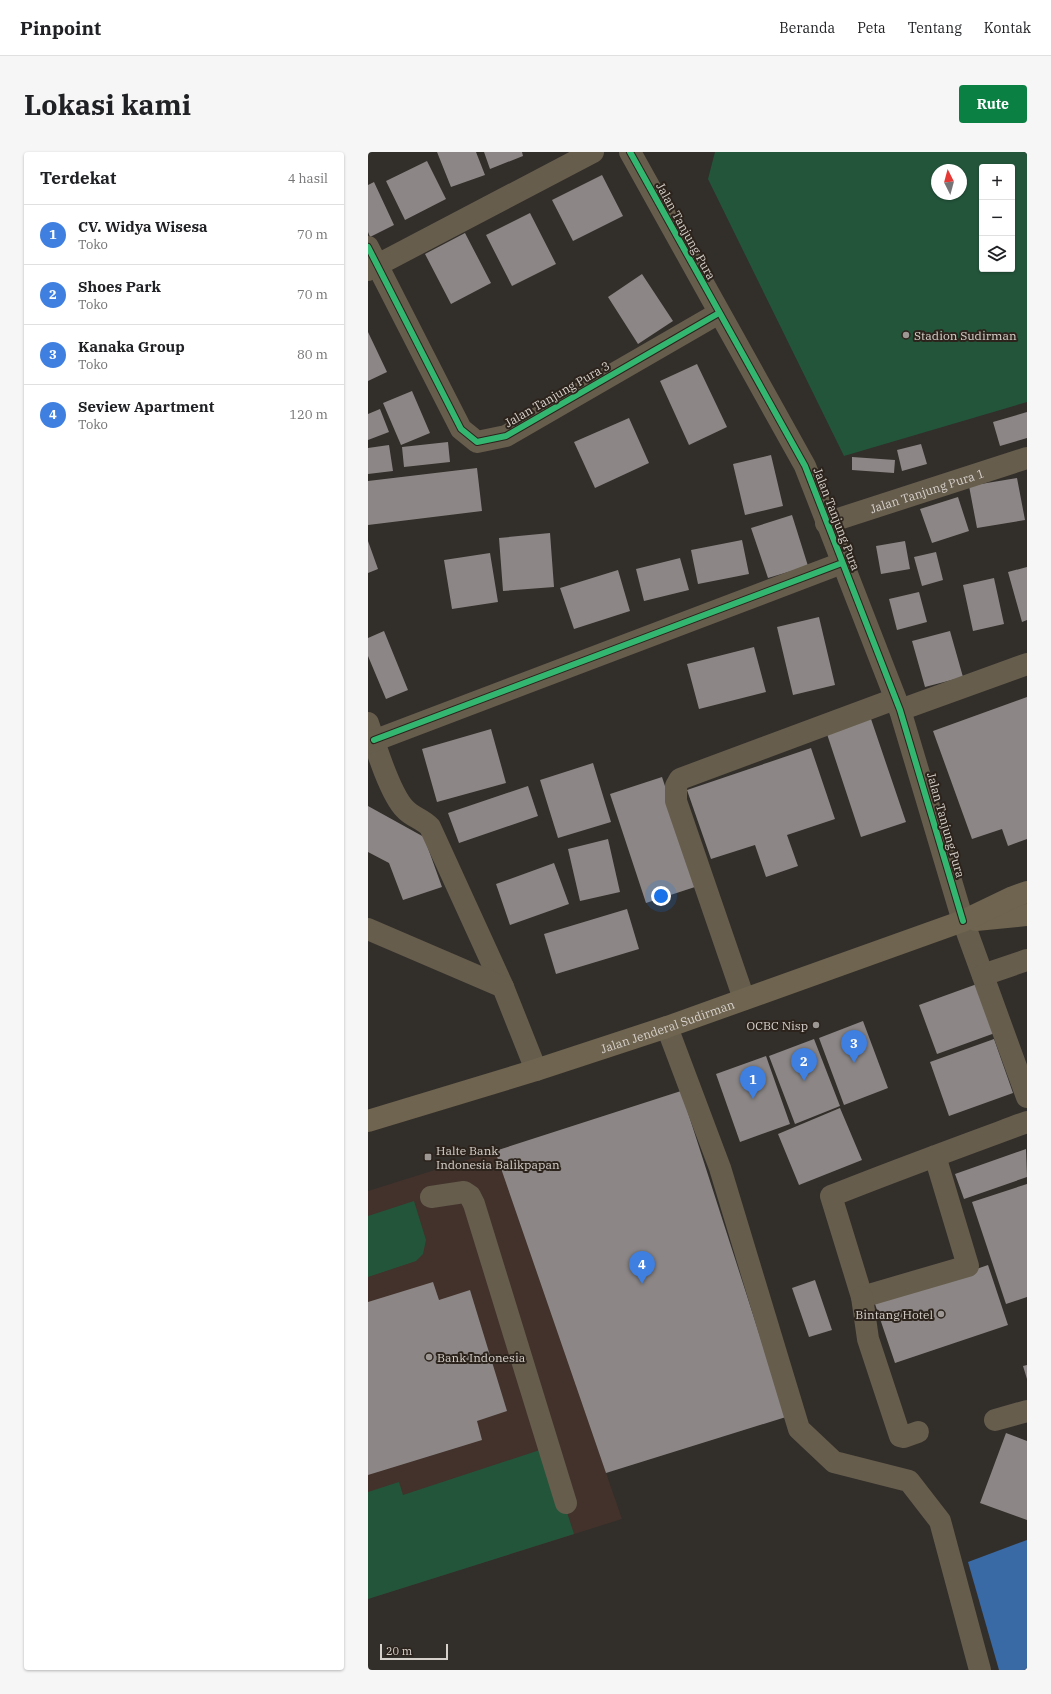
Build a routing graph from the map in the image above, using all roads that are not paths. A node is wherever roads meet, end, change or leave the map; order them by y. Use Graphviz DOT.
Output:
graph roads {
  1 [pos="593,152"];
  2 [pos="630,152"];
  3 [pos="371,261"];
  4 [pos="719,313"];
  5 [pos="1027,458"];
  6 [pos="826,523"];
  7 [pos="842,563"];
  8 [pos="1027,664"];
  9 [pos="898,704"];
  10 [pos="370,736"];
  11 [pos="1027,892"];
  12 [pos="1027,915"];
  13 [pos="963,921"];
  14 [pos="368,929"];
  15 [pos="1027,960"];
  16 [pos="983,975"];
  17 [pos="503,987"];
  18 [pos="744,999"];
  19 [pos="667,1027"];
  20 [pos="536,1070"];
  21 [pos="1027,1097"];
  22 [pos="368,1121"];
  23 [pos="1027,1122"];
  24 [pos="935,1156"];
  25 [pos="431,1198"];
  26 [pos="862,1297"];
  27 [pos="1027,1411"];
  28 [pos="995,1420"];
  29 [pos="918,1432"];
  30 [pos="566,1503"];
  31 [pos="980,1670"];
  1 -- 3 [label="street"];
  2 -- 4 [label="street, Jalan Tanjung Pura"];
  3 -- 4 [label="street, Jalan Tanjung Pura 3"];
  4 -- 6 [label="street, Jalan Tanjung Pura"];
  5 -- 6 [label="street, Jalan Tanjung Pura 1"];
  6 -- 7 [label="street, Jalan Tanjung Pura"];
  7 -- 9 [label="street, Jalan Tanjung Pura"];
  7 -- 10 [label="street"];
  8 -- 9 [label="street"];
  9 -- 13 [label="street, Jalan Tanjung Pura"];
  9 -- 18 [label="street"];
  10 -- 17 [label="street"];
  11 -- 13 [label="highway, Jalan Jenderal Sudirman"];
  12 -- 13 [label="highway, Jalan Jenderal Sudirman"];
  13 -- 16 [label="street, Jalan Tanjung Pura"];
  13 -- 18 [label="highway, Jalan Jenderal Sudirman"];
  14 -- 17 [label="street"];
  15 -- 16 [label="street"];
  16 -- 21 [label="street, Jalan Tanjung Pura"];
  17 -- 20 [label="street"];
  18 -- 19 [label="highway, Jalan Jenderal Sudirman"];
  19 -- 20 [label="highway, Jalan Jenderal Sudirman"];
  19 -- 31 [label="street"];
  20 -- 22 [label="highway, Jalan Jenderal Sudirman"];
  23 -- 24 [label="street"];
  24 -- 26 [label="street"];
  24 -- 26 [label="street"];
  25 -- 30 [label="street"];
  26 -- 29 [label="street"];
  27 -- 28 [label="street"];
}
